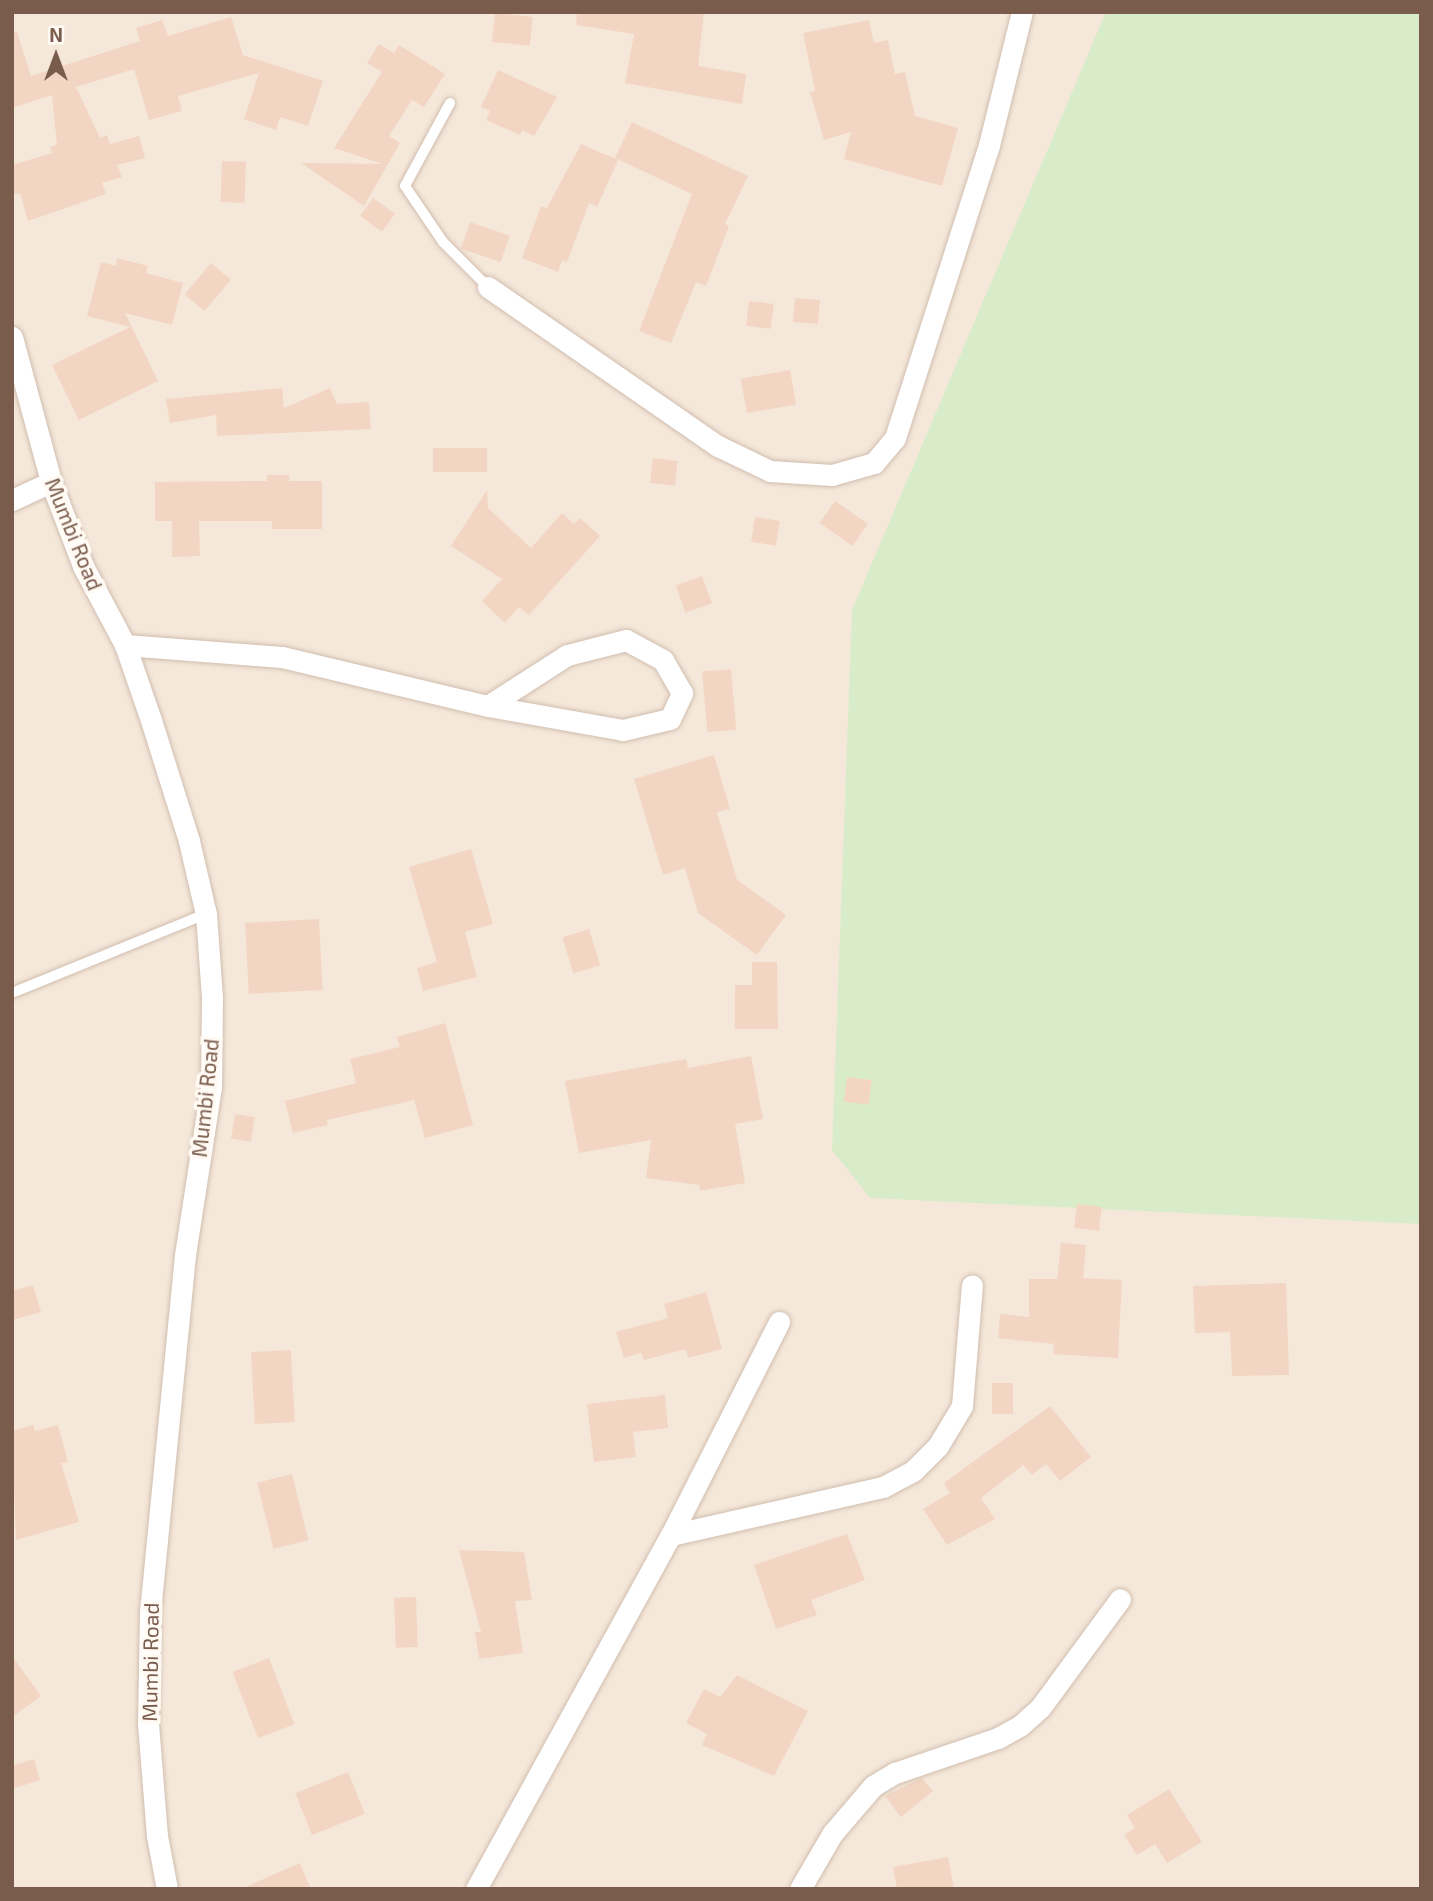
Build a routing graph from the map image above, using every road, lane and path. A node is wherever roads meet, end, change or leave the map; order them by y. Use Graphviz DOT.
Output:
graph roads {
  1 [pos="1022,12"];
  2 [pos="450,103"];
  3 [pos="488,287"];
  4 [pos="12,337"];
  5 [pos="51,482"];
  6 [pos="12,500"];
  7 [pos="125,645"];
  8 [pos="488,706"];
  9 [pos="205,914"];
  10 [pos="12,993"];
  11 [pos="972,1285"];
  12 [pos="779,1322"];
  13 [pos="671,1535"];
  14 [pos="1120,1599"];
  15 [pos="167,1889"];
  16 [pos="476,1889"];
  17 [pos="800,1889"];
  1 -- 3 [label="street"];
  2 -- 3 [label="lane"];
  4 -- 5 [label="street, Mumbi Road"];
  5 -- 6 [label="street"];
  5 -- 7 [label="street, Mumbi Road"];
  7 -- 8 [label="street"];
  7 -- 9 [label="street, Mumbi Road"];
  8 -- 8 [label="street"];
  9 -- 10 [label="lane"];
  9 -- 15 [label="street, Mumbi Road"];
  11 -- 13 [label="street"];
  12 -- 13 [label="street"];
  13 -- 16 [label="street"];
  14 -- 17 [label="street"];
}
